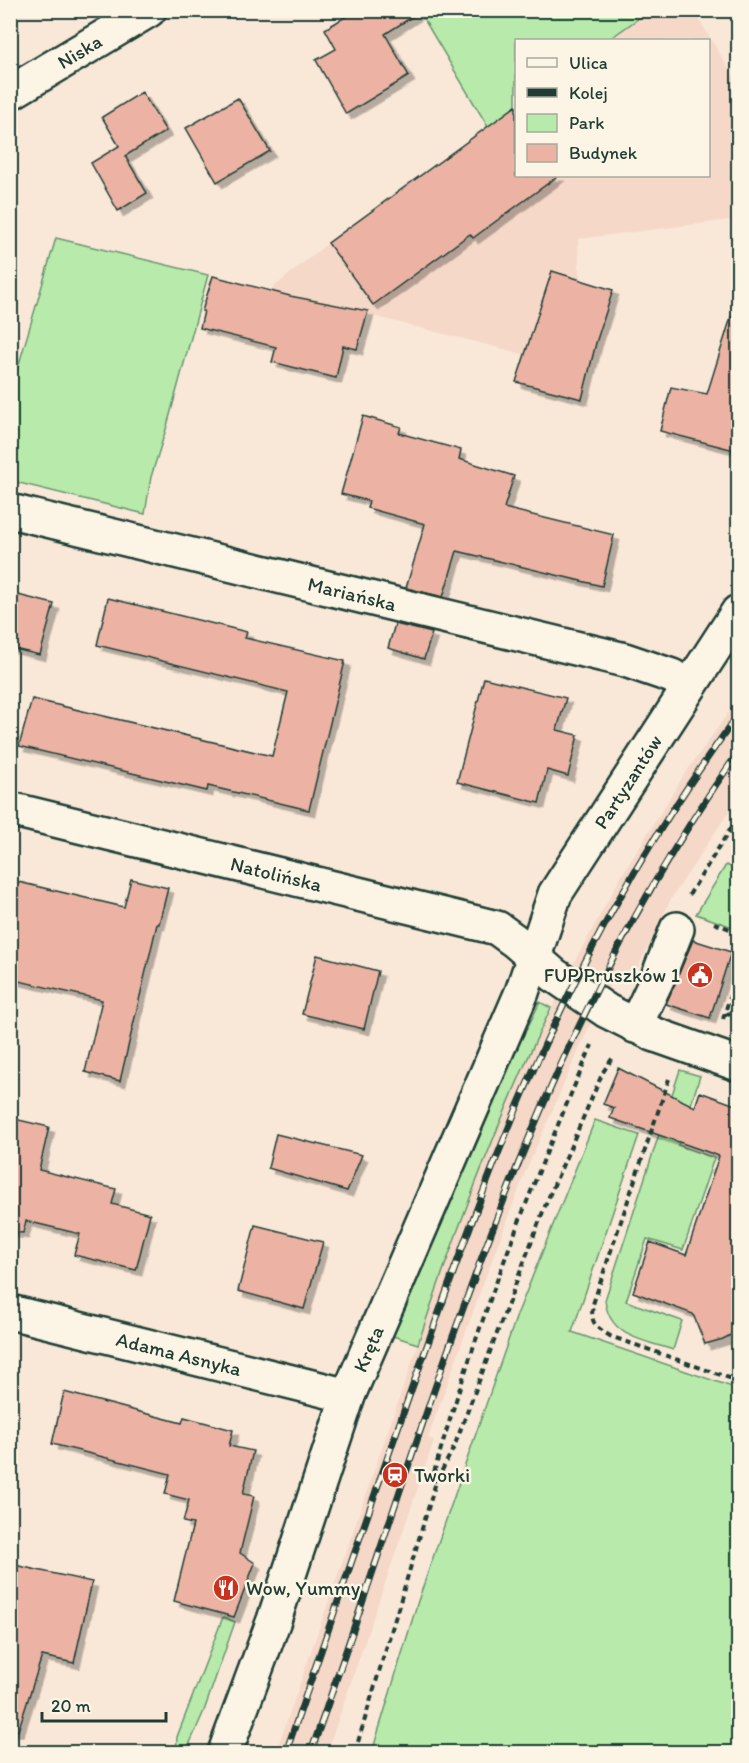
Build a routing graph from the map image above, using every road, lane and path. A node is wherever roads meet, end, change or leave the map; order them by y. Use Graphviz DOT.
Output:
graph roads {
  1 [pos="149,10"];
  2 [pos="10,93"];
  3 [pos="10,511"];
  4 [pos="738,612"];
  5 [pos="689,687"];
  6 [pos="10,809"];
  7 [pos="738,817"];
  8 [pos="710,922"];
  9 [pos="677,929"];
  10 [pos="738,932"];
  11 [pos="534,957"];
  12 [pos="738,971"];
  13 [pos="738,1010"];
  14 [pos="724,1015"];
  15 [pos="721,1024"];
  16 [pos="635,1026"];
  17 [pos="594,1039"];
  18 [pos="738,1064"];
  19 [pos="671,1075"];
  20 [pos="10,1312"];
  21 [pos="738,1382"];
  22 [pos="348,1396"];
  23 [pos="436,1482"];
  24 [pos="225,1752"];
  25 [pos="356,1752"];
  1 -- 2 [label="street, Niska"];
  3 -- 5 [label="street, Mariańska"];
  4 -- 5 [label="street, Partyzantów"];
  5 -- 11 [label="street, Partyzantów"];
  6 -- 11 [label="street, Natolińska"];
  7 -- 9 [label="path"];
  8 -- 10 [label="path"];
  9 -- 16 [label="street"];
  11 -- 16 [label="street, Natolińska"];
  11 -- 22 [label="street, Kręta"];
  12 -- 14 [label="path"];
  13 -- 14 [label="path"];
  14 -- 15 [label="path"];
  16 -- 18 [label="street, Natolińska"];
  16 -- 23 [label="path"];
  17 -- 23 [label="path"];
  19 -- 21 [label="path"];
  20 -- 22 [label="street, Adama Asnyka"];
  22 -- 24 [label="street, Kręta"];
  23 -- 25 [label="path"];
}
